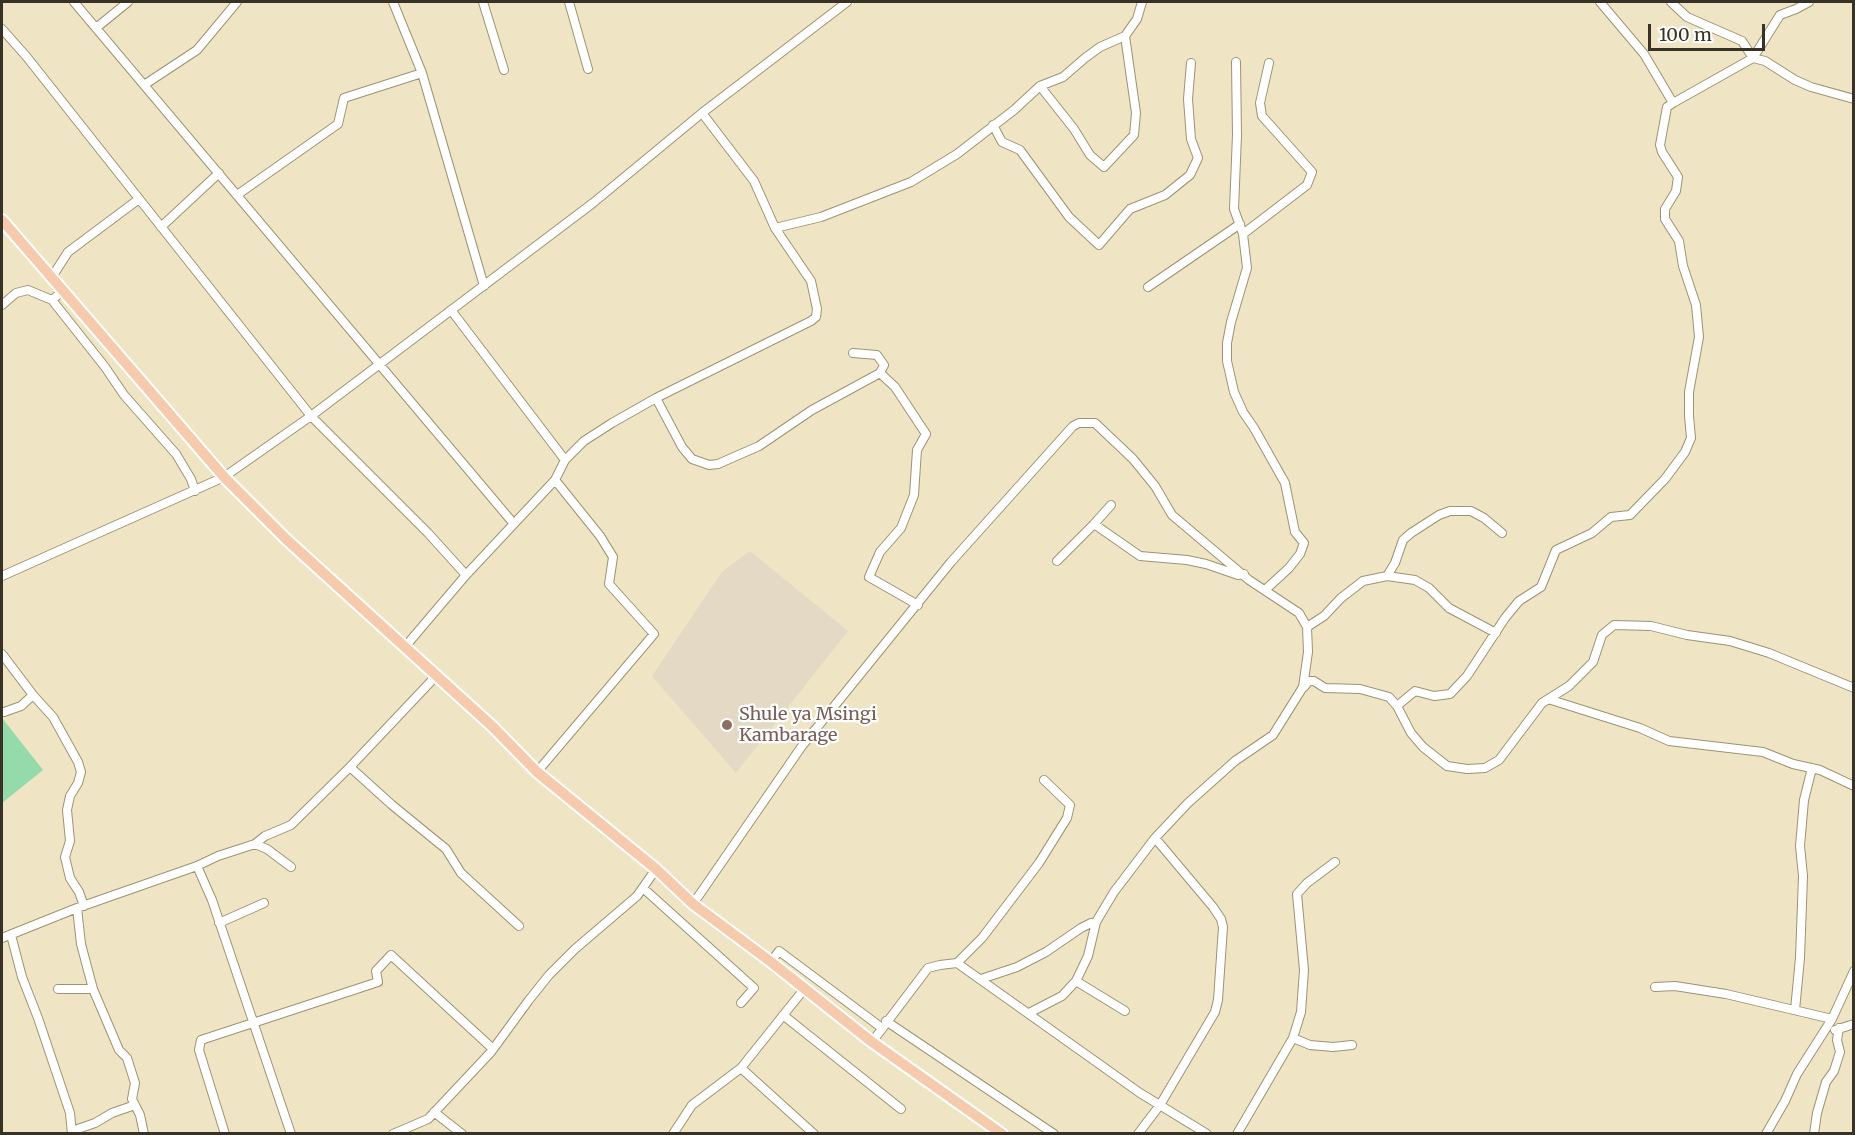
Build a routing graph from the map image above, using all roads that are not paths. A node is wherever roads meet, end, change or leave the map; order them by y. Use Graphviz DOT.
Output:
graph roads {
  1 [pos="74,2"];
  2 [pos="128,2"];
  3 [pos="237,2"];
  4 [pos="393,2"];
  5 [pos="483,2"];
  6 [pos="569,2"];
  7 [pos="847,2"];
  8 [pos="1142,2"];
  9 [pos="1600,2"];
  10 [pos="1671,2"];
  11 [pos="1809,2"];
  12 [pos="96,28"];
  13 [pos="2,29"];
  14 [pos="1125,36"];
  15 [pos="1753,58"];
  16 [pos="1236,62"];
  17 [pos="1191,63"];
  18 [pos="1269,63"];
  19 [pos="588,69"];
  20 [pos="504,70"];
  21 [pos="422,73"];
  22 [pos="144,85"];
  23 [pos="1040,87"];
  24 [pos="1854,99"];
  25 [pos="1673,103"];
  26 [pos="702,113"];
  27 [pos="993,125"];
  28 [pos="219,173"];
  29 [pos="237,195"];
  30 [pos="139,199"];
  31 [pos="2,220"];
  32 [pos="1240,224"];
  33 [pos="161,227"];
  34 [pos="775,228"];
  35 [pos="1244,234"];
  36 [pos="52,277"];
  37 [pos="484,286"];
  38 [pos="1148,288"];
  39 [pos="64,290"];
  40 [pos="52,300"];
  41 [pos="2,304"];
  42 [pos="451,310"];
  43 [pos="853,353"];
  44 [pos="379,364"];
  45 [pos="880,373"];
  46 [pos="656,398"];
  47 [pos="310,416"];
  48 [pos="565,460"];
  49 [pos="224,477"];
  50 [pos="555,480"];
  51 [pos="195,491"];
  52 [pos="1111,505"];
  53 [pos="514,524"];
  54 [pos="1094,524"];
  55 [pos="1502,533"];
  56 [pos="1057,561"];
  57 [pos="1244,574"];
  58 [pos="466,575"];
  59 [pos="2,576"];
  60 [pos="1387,576"];
  61 [pos="1265,590"];
  62 [pos="918,605"];
  63 [pos="1306,627"];
  64 [pos="1496,633"];
  65 [pos="404,648"];
  66 [pos="2,654"];
  67 [pos="437,675"];
  68 [pos="1303,687"];
  69 [pos="1854,688"];
  70 [pos="33,694"];
  71 [pos="1548,699"];
  72 [pos="1397,706"];
  73 [pos="4,712"];
  74 [pos="350,768"];
  75 [pos="1812,768"];
  76 [pos="537,772"];
  77 [pos="1044,780"];
  78 [pos="1854,786"];
  79 [pos="1155,838"];
  80 [pos="255,844"];
  81 [pos="1335,862"];
  82 [pos="196,866"];
  83 [pos="291,867"];
  84 [pos="656,869"];
  85 [pos="643,888"];
  86 [pos="264,903"];
  87 [pos="693,904"];
  88 [pos="81,907"];
  89 [pos="1096,922"];
  90 [pos="219,923"];
  91 [pos="519,926"];
  92 [pos="11,935"];
  93 [pos="2,938"];
  94 [pos="771,962"];
  95 [pos="957,963"];
  96 [pos="1854,971"];
  97 [pos="981,980"];
  98 [pos="1076,981"];
  99 [pos="1655,987"];
  100 [pos="805,988"];
  101 [pos="58,989"];
  102 [pos="93,989"];
  103 [pos="741,1003"];
  104 [pos="1795,1010"];
  105 [pos="1125,1011"];
  106 [pos="1029,1013"];
  107 [pos="783,1015"];
  108 [pos="1815,1015"];
  109 [pos="1832,1019"];
  110 [pos="252,1024"];
  111 [pos="1854,1024"];
  112 [pos="884,1025"];
  113 [pos="1841,1027"];
  114 [pos="1854,1031"];
  115 [pos="1822,1036"];
  116 [pos="1293,1038"];
  117 [pos="872,1042"];
  118 [pos="1352,1045"];
  119 [pos="494,1048"];
  120 [pos="741,1068"];
  121 [pos="135,1105"];
  122 [pos="1160,1105"];
  123 [pos="901,1109"];
  124 [pos="434,1112"];
  125 [pos="72,1132"];
  126 [pos="144,1134"];
  127 [pos="225,1134"];
  128 [pos="291,1134"];
  129 [pos="393,1134"];
  130 [pos="462,1134"];
  131 [pos="673,1134"];
  132 [pos="814,1134"];
  133 [pos="1002,1134"];
  134 [pos="1054,1134"];
  135 [pos="1138,1134"];
  136 [pos="1207,1134"];
  137 [pos="1237,1134"];
  138 [pos="1766,1134"];
  139 [pos="1814,1134"];
  1 -- 12 [label="street"];
  2 -- 12 [label="street"];
  3 -- 22 [label="street"];
  4 -- 21 [label="street"];
  5 -- 20 [label="street"];
  6 -- 19 [label="street"];
  7 -- 26 [label="street"];
  8 -- 14 [label="street"];
  9 -- 25 [label="street"];
  10 -- 15 [label="street"];
  11 -- 15 [label="street"];
  12 -- 22 [label="street"];
  13 -- 30 [label="street"];
  14 -- 23 [label="street"];
  14 -- 23 [label="street"];
  15 -- 24 [label="street"];
  15 -- 25 [label="street"];
  16 -- 32 [label="street"];
  17 -- 27 [label="street"];
  18 -- 35 [label="street"];
  21 -- 29 [label="street"];
  21 -- 37 [label="street"];
  22 -- 28 [label="street"];
  23 -- 27 [label="street"];
  25 -- 64 [label="street"];
  26 -- 34 [label="street"];
  26 -- 37 [label="street"];
  27 -- 34 [label="street"];
  28 -- 29 [label="street"];
  28 -- 33 [label="street"];
  29 -- 44 [label="street"];
  30 -- 33 [label="street"];
  30 -- 36 [label="street"];
  31 -- 36 [label="main road"];
  32 -- 35 [label="street"];
  32 -- 38 [label="street"];
  33 -- 47 [label="street"];
  34 -- 46 [label="street"];
  35 -- 61 [label="street"];
  36 -- 39 [label="main road"];
  37 -- 42 [label="street"];
  39 -- 40 [label="street"];
  39 -- 49 [label="main road"];
  40 -- 41 [label="street"];
  40 -- 51 [label="street"];
  42 -- 44 [label="street"];
  42 -- 48 [label="street"];
  43 -- 45 [label="street"];
  44 -- 47 [label="street"];
  44 -- 53 [label="street"];
  45 -- 46 [label="street"];
  45 -- 62 [label="street"];
  46 -- 48 [label="street"];
  47 -- 49 [label="street"];
  47 -- 58 [label="street"];
  48 -- 50 [label="street"];
  49 -- 51 [label="street"];
  49 -- 65 [label="main road"];
  50 -- 53 [label="street"];
  50 -- 76 [label="street"];
  51 -- 59 [label="street"];
  52 -- 54 [label="street"];
  53 -- 58 [label="street"];
  54 -- 56 [label="street"];
  54 -- 57 [label="street"];
  55 -- 60 [label="street"];
  57 -- 61 [label="street"];
  57 -- 62 [label="street"];
  58 -- 65 [label="street"];
  60 -- 63 [label="street"];
  60 -- 64 [label="street"];
  61 -- 63 [label="street"];
  62 -- 87 [label="street"];
  63 -- 68 [label="street"];
  64 -- 72 [label="street"];
  65 -- 67 [label="main road"];
  66 -- 70 [label="street"];
  67 -- 74 [label="street"];
  67 -- 76 [label="main road"];
  68 -- 72 [label="street"];
  68 -- 79 [label="street"];
  69 -- 71 [label="street"];
  70 -- 73 [label="street"];
  70 -- 88 [label="street"];
  71 -- 72 [label="street"];
  71 -- 75 [label="street"];
  74 -- 80 [label="street"];
  74 -- 91 [label="street"];
  75 -- 78 [label="street"];
  75 -- 104 [label="street"];
  76 -- 84 [label="main road"];
  77 -- 95 [label="street"];
  79 -- 89 [label="street"];
  79 -- 122 [label="street"];
  80 -- 82 [label="street"];
  80 -- 83 [label="street"];
  81 -- 116 [label="street"];
  82 -- 88 [label="street"];
  82 -- 90 [label="street"];
  84 -- 85 [label="street"];
  84 -- 87 [label="main road"];
  85 -- 103 [label="street"];
  85 -- 119 [label="street"];
  86 -- 90 [label="street"];
  87 -- 94 [label="main road"];
  88 -- 92 [label="street"];
  88 -- 102 [label="street"];
  89 -- 97 [label="street"];
  89 -- 98 [label="street"];
  90 -- 110 [label="street"];
  92 -- 93 [label="street"];
  92 -- 125 [label="street"];
  94 -- 100 [label="main road"];
  94 -- 112 [label="street"];
  95 -- 97 [label="street"];
  95 -- 112 [label="street"];
  96 -- 109 [label="street"];
  97 -- 106 [label="street"];
  98 -- 105 [label="street"];
  98 -- 106 [label="street"];
  99 -- 104 [label="street"];
  100 -- 107 [label="street"];
  100 -- 117 [label="main road"];
  101 -- 102 [label="street"];
  102 -- 121 [label="street"];
  104 -- 108 [label="street"];
  106 -- 122 [label="street"];
  107 -- 120 [label="street"];
  107 -- 123 [label="street"];
  108 -- 109 [label="street"];
  108 -- 115 [label="street"];
  109 -- 115 [label="street"];
  110 -- 119 [label="street"];
  110 -- 127 [label="street"];
  110 -- 128 [label="street"];
  111 -- 113 [label="street"];
  112 -- 117 [label="street"];
  112 -- 134 [label="street"];
  113 -- 114 [label="street"];
  113 -- 115 [label="street"];
  113 -- 139 [label="street"];
  115 -- 138 [label="street"];
  116 -- 118 [label="street"];
  116 -- 137 [label="street"];
  117 -- 133 [label="main road"];
  119 -- 124 [label="street"];
  120 -- 131 [label="street"];
  120 -- 132 [label="street"];
  121 -- 125 [label="street"];
  121 -- 126 [label="street"];
  122 -- 135 [label="street"];
  122 -- 136 [label="street"];
  124 -- 129 [label="street"];
  124 -- 130 [label="street"];
}
